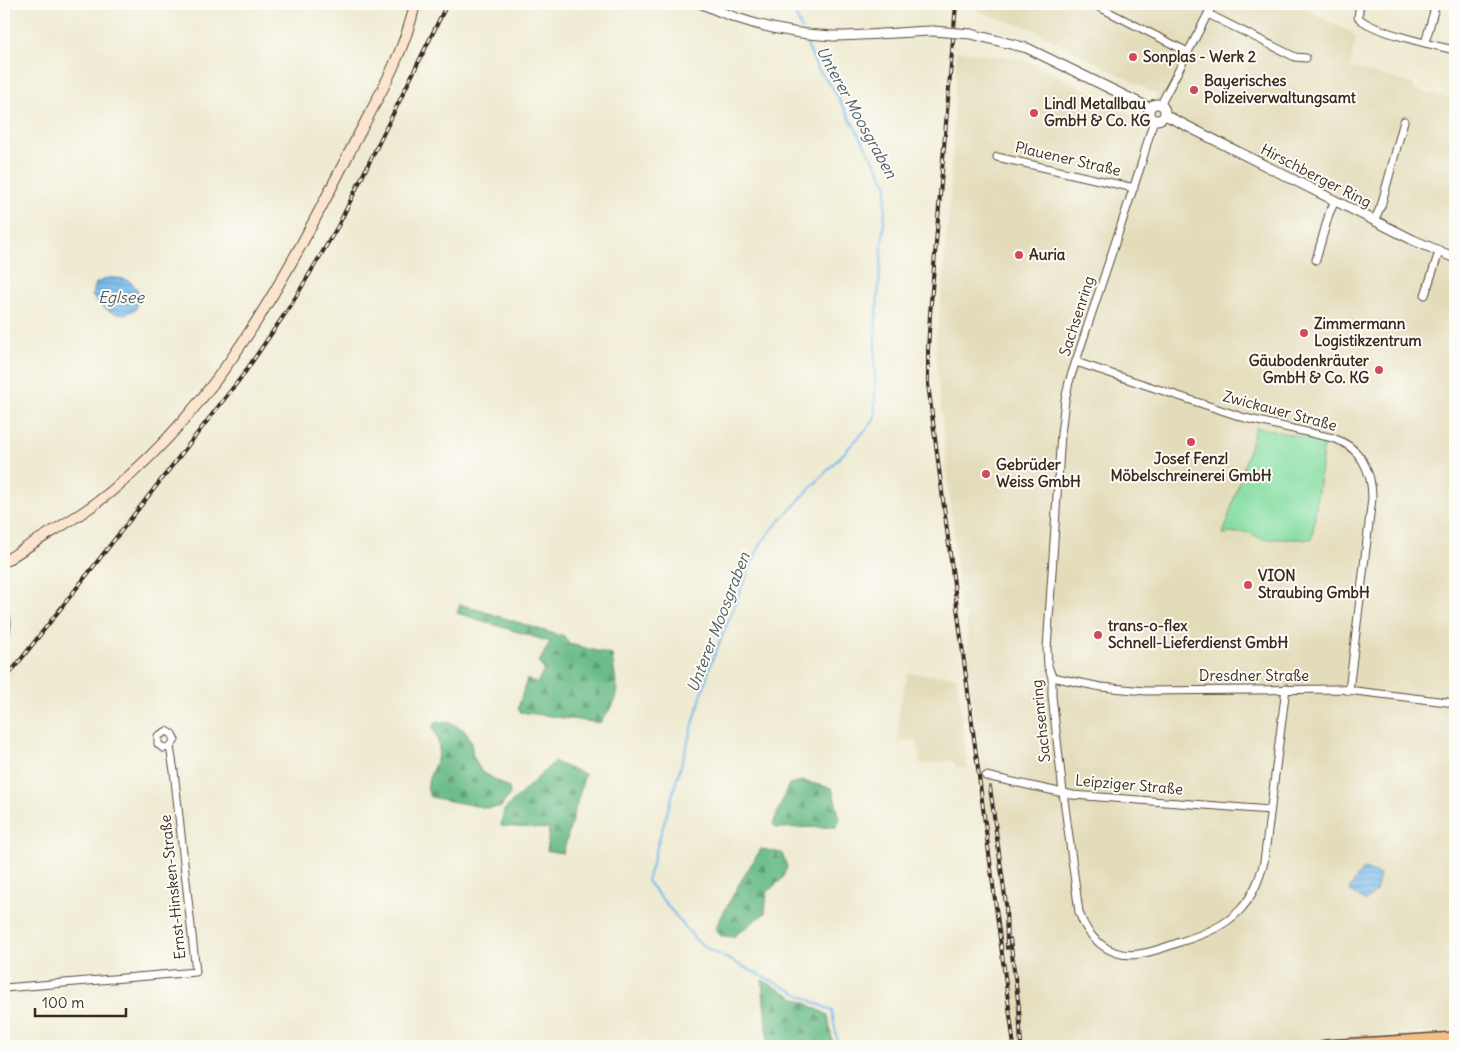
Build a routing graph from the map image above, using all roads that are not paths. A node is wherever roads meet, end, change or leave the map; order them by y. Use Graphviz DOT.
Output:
graph roads {
  1 [pos="414,4"];
  2 [pos="702,4"];
  3 [pos="1093,4"];
  4 [pos="1213,4"];
  5 [pos="1360,4"];
  6 [pos="1436,4"];
  7 [pos="1208,14"];
  8 [pos="1424,43"];
  9 [pos="1455,50"];
  10 [pos="1188,52"];
  11 [pos="1306,58"];
  12 [pos="1161,104"];
  13 [pos="1150,108"];
  14 [pos="1165,115"];
  15 [pos="1154,119"];
  16 [pos="1404,120"];
  17 [pos="997,157"];
  18 [pos="1134,188"];
  19 [pos="1335,201"];
  20 [pos="1374,220"];
  21 [pos="1439,252"];
  22 [pos="1455,258"];
  23 [pos="1316,260"];
  24 [pos="1425,295"];
  25 [pos="1076,362"];
  26 [pos="4,562"];
  27 [pos="4,609"];
  28 [pos="4,640"];
  29 [pos="1052,677"];
  30 [pos="1286,688"];
  31 [pos="1349,691"];
  32 [pos="1455,703"];
  33 [pos="170,747"];
  34 [pos="986,776"];
  35 [pos="1063,792"];
  36 [pos="1270,810"];
  37 [pos="4,988"];
  38 [pos="1446,1039"];
  39 [pos="1325,1046"];
  40 [pos="1391,1046"];
  1 -- 26 [label="main road"];
  2 -- 13 [label="street, bridge"];
  3 -- 10 [label="street"];
  4 -- 7 [label="street"];
  5 -- 8 [label="street"];
  6 -- 8 [label="street"];
  7 -- 10 [label="street"];
  7 -- 11 [label="street"];
  8 -- 9 [label="street"];
  10 -- 12 [label="street"];
  12 -- 13 [label="street"];
  12 -- 14 [label="street"];
  13 -- 15 [label="street"];
  14 -- 15 [label="street"];
  14 -- 19 [label="street, Hirschberger Ring"];
  15 -- 18 [label="street, Sachsenring"];
  16 -- 20 [label="street"];
  17 -- 18 [label="street, Plauener Straße"];
  18 -- 25 [label="street, Sachsenring"];
  19 -- 20 [label="street, Hirschberger Ring"];
  19 -- 23 [label="street"];
  20 -- 21 [label="street, Hirschberger Ring"];
  21 -- 22 [label="street, Hirschberger Ring"];
  21 -- 24 [label="street"];
  25 -- 29 [label="street, Sachsenring"];
  25 -- 31 [label="street, Zwickauer Straße"];
  27 -- 28 [label="street"];
  29 -- 30 [label="street, Dresdner Straße"];
  29 -- 35 [label="street, Sachsenring"];
  30 -- 31 [label="street, Dresdner Straße"];
  30 -- 36 [label="street, Sachsenring"];
  31 -- 32 [label="street, Dresdner Straße"];
  33 -- 33 [label="street, Ernst-Hinsken-Straße"];
  33 -- 37 [label="street, Ernst-Hinsken-Straße"];
  34 -- 35 [label="street, Leipziger Straße"];
  35 -- 36 [label="street, Leipziger Straße"];
  35 -- 36 [label="street, Sachsenring"];
  38 -- 39 [label="highway"];
  38 -- 40 [label="highway"];
}
